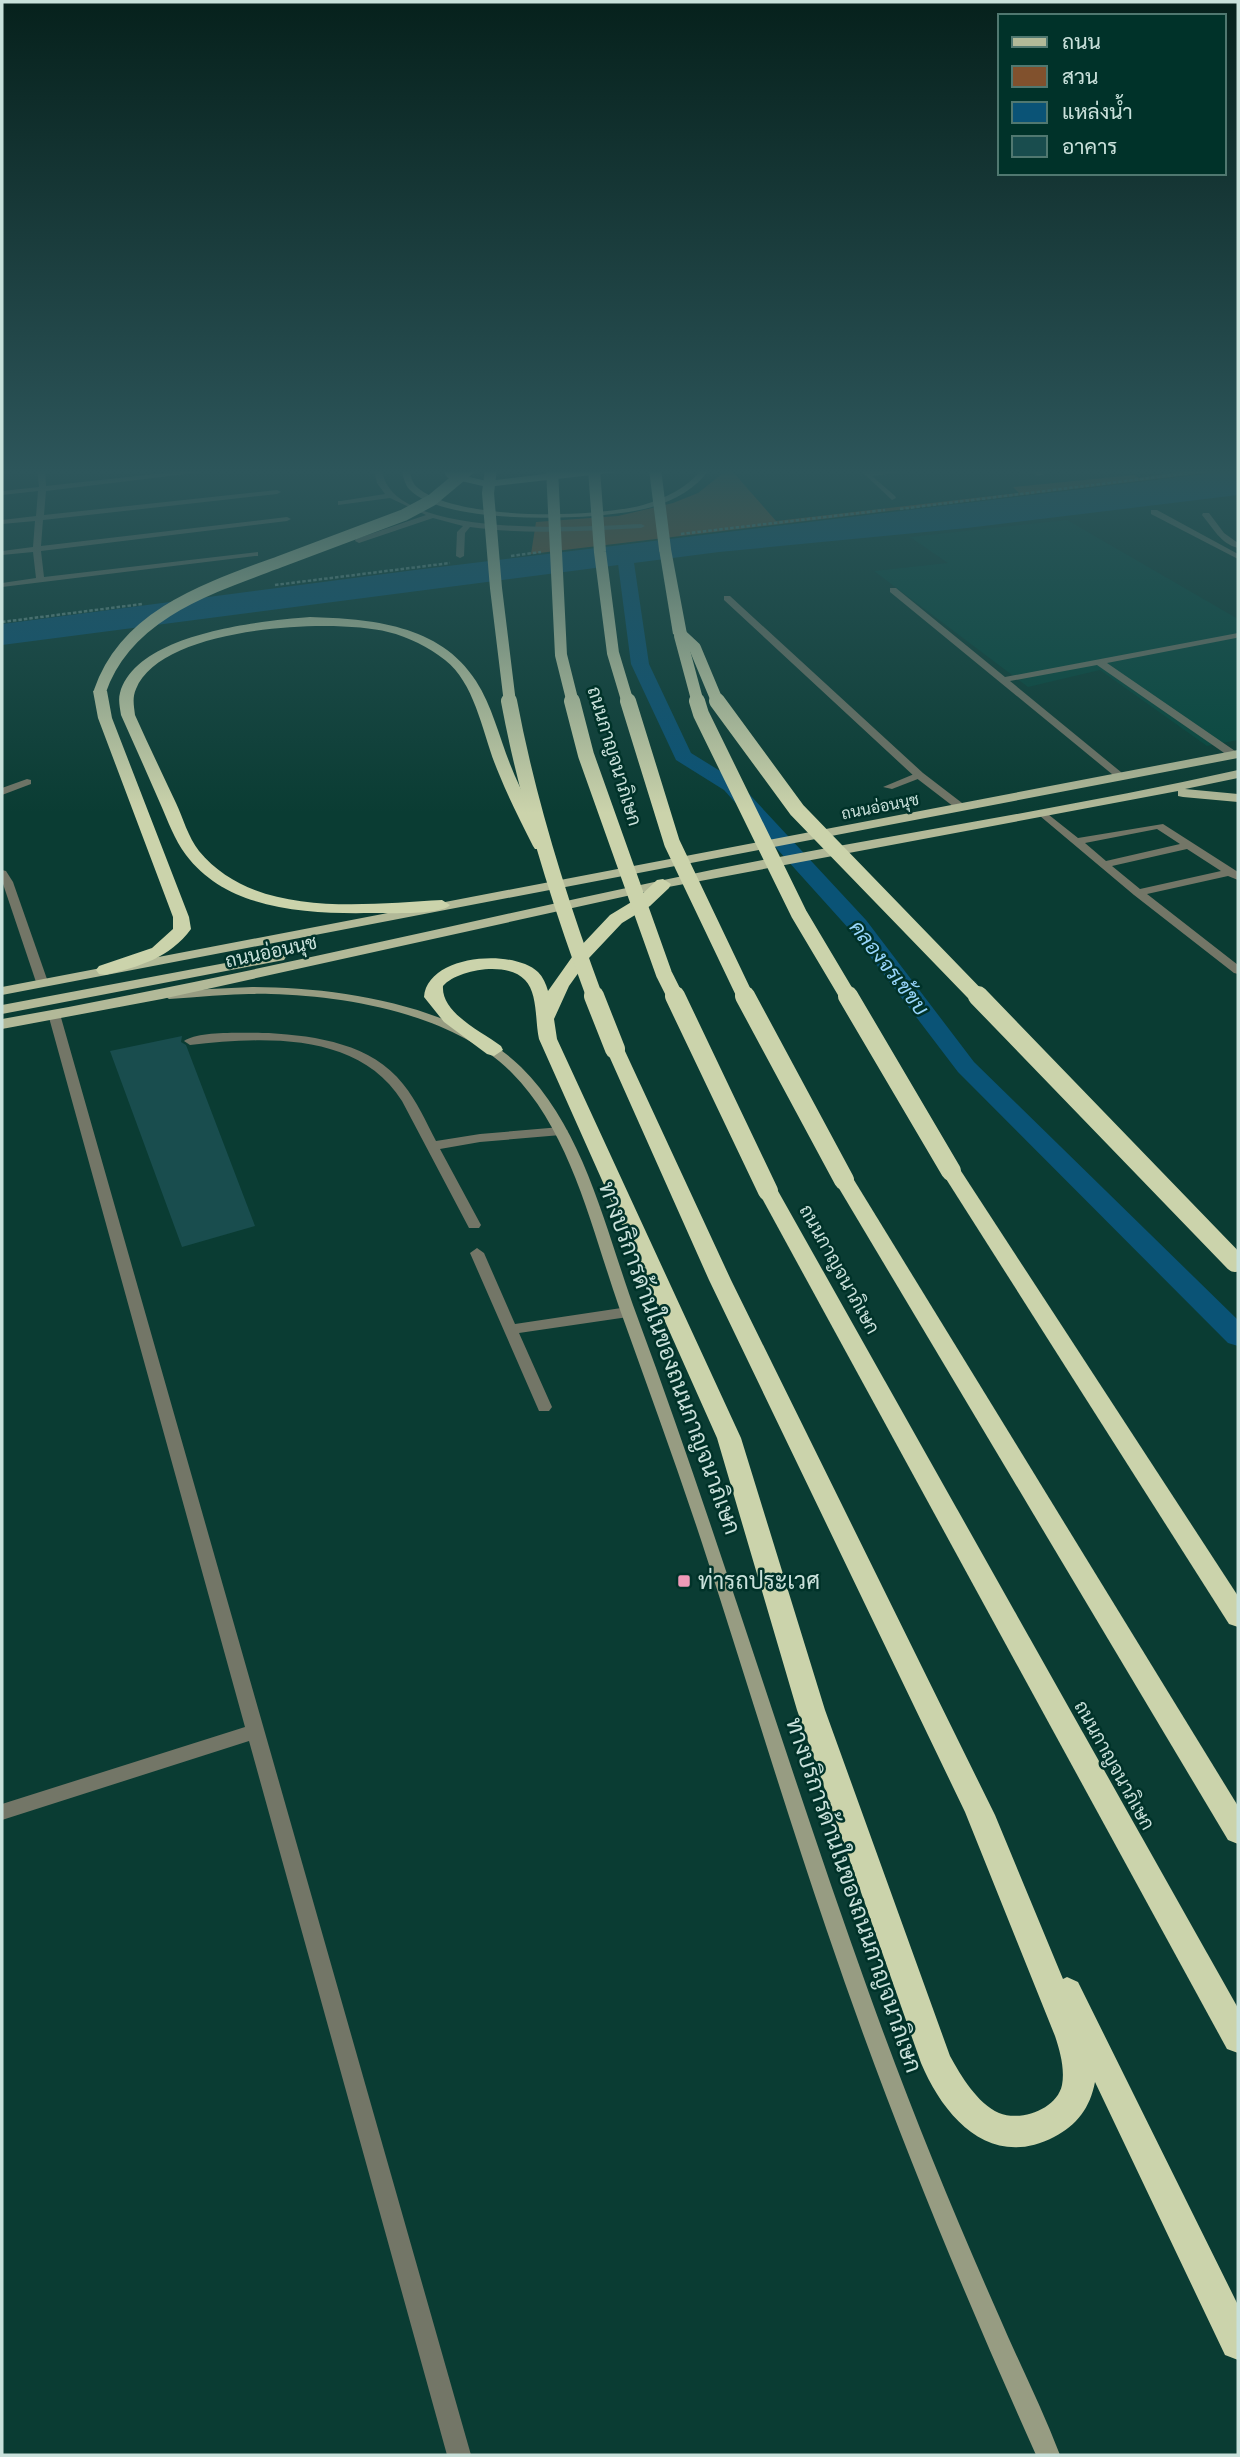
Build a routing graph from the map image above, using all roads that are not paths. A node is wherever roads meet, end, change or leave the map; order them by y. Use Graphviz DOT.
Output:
graph roads {
  1 [pos="222,584"];
  2 [pos="496,584"];
  3 [pos="558,584"];
  4 [pos="604,584"];
  5 [pos="672,584"];
  6 [pos="893,590"];
  7 [pos="727,597"];
  8 [pos="680,634"];
  9 [pos="1236,635"];
  10 [pos="1099,662"];
  11 [pos="1002,680"];
  12 [pos="1237,756"];
  13 [pos="1210,760"];
  14 [pos="1236,774"];
  15 [pos="919,775"];
  16 [pos="1122,777"];
  17 [pos="27,782"];
  18 [pos="888,788"];
  19 [pos="1163,791"];
  20 [pos="2,792"];
  21 [pos="1238,798"];
  22 [pos="962,808"];
  23 [pos="1044,814"];
  24 [pos="1077,841"];
  25 [pos="1191,845"];
  26 [pos="548,860"];
  27 [pos="1105,864"];
  28 [pos="2,873"];
  29 [pos="1234,875"];
  30 [pos="663,884"];
  31 [pos="527,890"];
  32 [pos="1138,893"];
  33 [pos="442,905"];
  34 [pos="548,910"];
  35 [pos="461,922"];
  36 [pos="105,970"];
  37 [pos="1238,971"];
  38 [pos="42,982"];
  39 [pos="2,990"];
  40 [pos="162,995"];
  41 [pos="2,1010"];
  42 [pos="54,1014"];
  43 [pos="544,1020"];
  44 [pos="2,1024"];
  45 [pos="190,1041"];
  46 [pos="494,1051"];
  47 [pos="561,1131"];
  48 [pos="432,1146"];
  49 [pos="474,1225"];
  50 [pos="477,1253"];
  51 [pos="1236,1263"];
  52 [pos="628,1312"];
  53 [pos="509,1330"];
  54 [pos="544,1408"];
  55 [pos="1238,1617"];
  56 [pos="257,1731"];
  57 [pos="2,1812"];
  58 [pos="979,1812"];
  59 [pos="1238,1831"];
  60 [pos="1238,2038"];
  61 [pos="1238,2342"];
  62 [pos="459,2455"];
  63 [pos="1048,2455"];
  1 -- 36 [label="highway, bridge"];
  2 -- 26 [label="highway, bridge"];
  3 -- 60 [label="highway, ถนนกาญจนาภิเษก, bridge"];
  4 -- 59 [label="highway, ถนนกาญจนาภิเษก, bridge"];
  5 -- 8 [label="highway, bridge"];
  6 -- 11 [label="street"];
  7 -- 15 [label="street"];
  8 -- 51 [label="highway, bridge"];
  8 -- 55 [label="highway, bridge"];
  9 -- 10 [label="street"];
  10 -- 11 [label="street"];
  10 -- 12 [label="street"];
  11 -- 16 [label="street"];
  12 -- 13 [label="main road, ถนนอ่อนนุช"];
  13 -- 14 [label="main road"];
  13 -- 16 [label="main road, ถนนอ่อนนุช"];
  14 -- 19 [label="main road, ถนนอ่อนนุช"];
  15 -- 18 [label="street"];
  15 -- 22 [label="street"];
  16 -- 22 [label="main road, ถนนอ่อนนุช"];
  17 -- 20 [label="street"];
  19 -- 21 [label="main road"];
  19 -- 23 [label="main road, ถนนอ่อนนุช"];
  22 -- 31 [label="main road, ถนนอ่อนนุช, bridge"];
  23 -- 24 [label="street"];
  23 -- 30 [label="main road, ถนนอ่อนนุช, bridge"];
  24 -- 25 [label="street"];
  24 -- 27 [label="street"];
  25 -- 27 [label="street"];
  25 -- 29 [label="street"];
  26 -- 33 [label="highway, bridge"];
  26 -- 58 [label="highway, bridge"];
  27 -- 32 [label="street"];
  28 -- 38 [label="street"];
  29 -- 32 [label="street"];
  30 -- 34 [label="main road, ถนนอ่อนนุช"];
  30 -- 43 [label="highway"];
  31 -- 33 [label="main road, ถนนอ่อนนุช"];
  31 -- 35 [label="main road, ถนนอ่อนนุช"];
  32 -- 37 [label="street"];
  33 -- 36 [label="main road, ถนนอ่อนนุช"];
  34 -- 35 [label="main road, ถนนอ่อนนุช"];
  34 -- 40 [label="main road, ถนนอ่อนนุช"];
  35 -- 41 [label="main road, ถนนอ่อนนุช"];
  36 -- 38 [label="main road, ถนนอ่อนนุช"];
  38 -- 39 [label="main road, ถนนอ่อนนุช"];
  40 -- 42 [label="main road, ถนนอ่อนนุช"];
  40 -- 46 [label="main road, ทางบริการด้านในของถนนกาญจนาภิเษก"];
  42 -- 44 [label="main road, ถนนอ่อนนุช"];
  42 -- 56 [label="street"];
  43 -- 46 [label="highway"];
  43 -- 58 [label="highway"];
  45 -- 48 [label="street"];
  46 -- 47 [label="main road, ทางบริการด้านในของถนนกาญจนาภิเษก"];
  47 -- 48 [label="street"];
  47 -- 52 [label="main road, ทางบริการด้านในของถนนกาญจนาภิเษก"];
  48 -- 49 [label="street"];
  50 -- 53 [label="street"];
  52 -- 53 [label="street"];
  52 -- 63 [label="main road, ทางบริการด้านในของถนนกาญจนาภิเษก"];
  53 -- 54 [label="street"];
  56 -- 57 [label="street"];
  56 -- 62 [label="street"];
  58 -- 61 [label="highway"];
}
